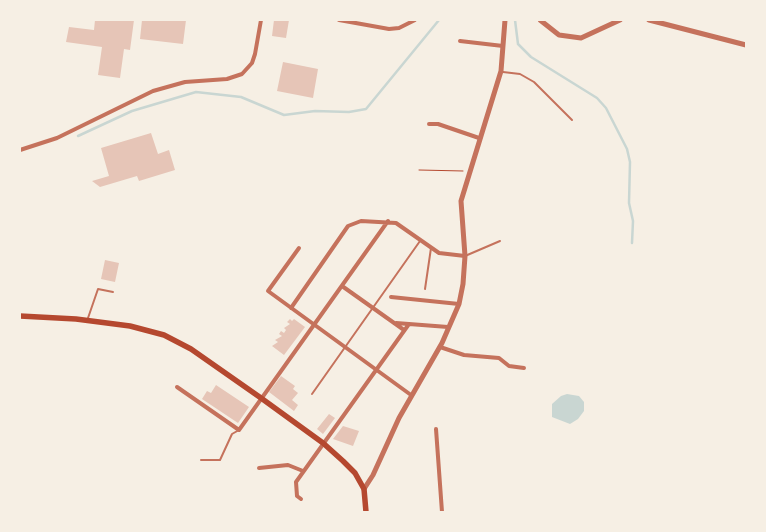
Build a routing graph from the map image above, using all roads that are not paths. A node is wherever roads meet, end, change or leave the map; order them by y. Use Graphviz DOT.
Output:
graph roads {
  1 [pos="261,20"];
  2 [pos="339,20"];
  3 [pos="415,20"];
  4 [pos="506,20"];
  5 [pos="540,20"];
  6 [pos="620,20"];
  7 [pos="649,20"];
  8 [pos="659,21"];
  9 [pos="460,41"];
  10 [pos="746,45"];
  11 [pos="503,46"];
  12 [pos="501,71"];
  13 [pos="572,120"];
  14 [pos="429,124"];
  15 [pos="478,138"];
  16 [pos="20,150"];
  17 [pos="388,221"];
  18 [pos="421,240"];
  19 [pos="500,241"];
  20 [pos="299,248"];
  21 [pos="431,248"];
  22 [pos="465,256"];
  23 [pos="342,286"];
  24 [pos="425,289"];
  25 [pos="113,292"];
  26 [pos="391,297"];
  27 [pos="459,304"];
  28 [pos="291,308"];
  29 [pos="373,308"];
  30 [pos="20,316"];
  31 [pos="87,320"];
  32 [pos="394,322"];
  33 [pos="314,324"];
  34 [pos="409,324"];
  35 [pos="448,327"];
  36 [pos="404,330"];
  37 [pos="440,346"];
  38 [pos="346,347"];
  39 [pos="524,368"];
  40 [pos="376,369"];
  41 [pos="177,387"];
  42 [pos="312,394"];
  43 [pos="411,395"];
  44 [pos="261,398"];
  45 [pos="239,430"];
  46 [pos="436,430"];
  47 [pos="323,444"];
  48 [pos="201,460"];
  49 [pos="259,468"];
  50 [pos="303,472"];
  51 [pos="364,489"];
  52 [pos="301,499"];
  53 [pos="366,512"];
  54 [pos="442,512"];
  1 -- 16 [label="street"];
  2 -- 3 [label="street"];
  4 -- 11 [label="street"];
  5 -- 6 [label="street"];
  7 -- 8 [label="street"];
  8 -- 10 [label="street"];
  9 -- 11 [label="street"];
  11 -- 12 [label="street"];
  12 -- 13 [label="lane"];
  12 -- 15 [label="street"];
  14 -- 15 [label="street"];
  15 -- 22 [label="street"];
  17 -- 18 [label="street"];
  17 -- 23 [label="street"];
  17 -- 28 [label="street"];
  18 -- 21 [label="street"];
  18 -- 29 [label="lane"];
  19 -- 22 [label="lane"];
  20 -- 28 [label="street"];
  21 -- 22 [label="street"];
  21 -- 24 [label="lane"];
  22 -- 27 [label="street"];
  23 -- 29 [label="street"];
  23 -- 33 [label="street"];
  25 -- 31 [label="lane"];
  26 -- 27 [label="street"];
  27 -- 35 [label="street"];
  28 -- 33 [label="street"];
  29 -- 32 [label="street"];
  29 -- 38 [label="lane"];
  30 -- 31 [label="main road"];
  31 -- 44 [label="main road"];
  32 -- 34 [label="street"];
  32 -- 36 [label="street"];
  33 -- 38 [label="street"];
  33 -- 44 [label="street"];
  34 -- 35 [label="street"];
  34 -- 36 [label="street"];
  35 -- 37 [label="street"];
  36 -- 40 [label="street"];
  37 -- 39 [label="street"];
  37 -- 43 [label="street"];
  38 -- 40 [label="street"];
  38 -- 42 [label="lane"];
  40 -- 43 [label="street"];
  40 -- 47 [label="street"];
  41 -- 45 [label="street"];
  43 -- 51 [label="street"];
  44 -- 45 [label="street"];
  44 -- 47 [label="main road"];
  45 -- 48 [label="lane"];
  46 -- 54 [label="street"];
  47 -- 50 [label="street"];
  47 -- 51 [label="main road"];
  49 -- 50 [label="street"];
  50 -- 52 [label="street"];
  51 -- 53 [label="main road"];
}
